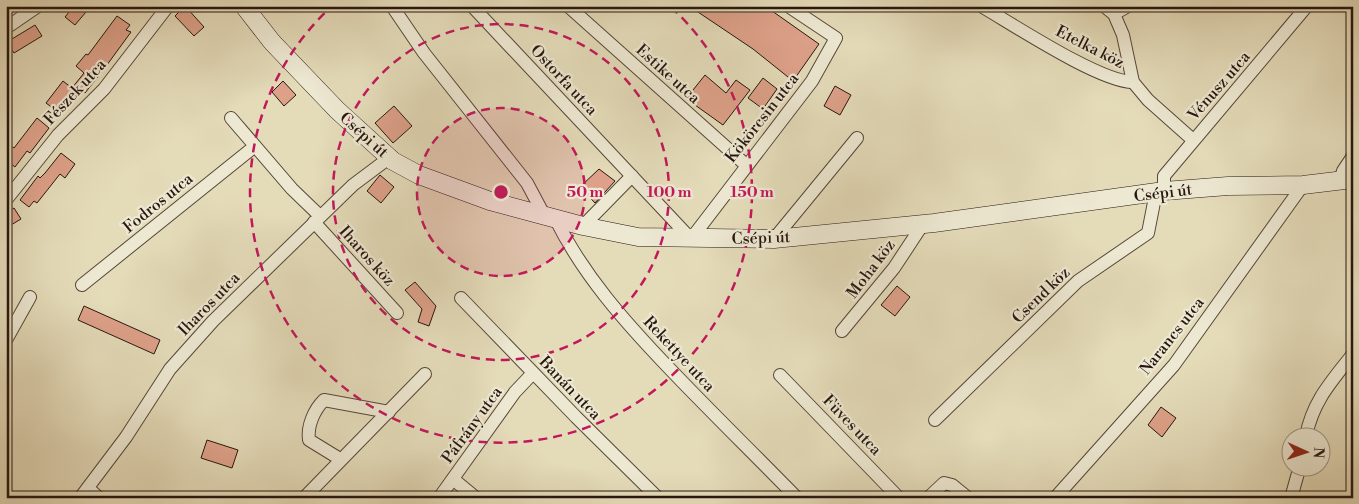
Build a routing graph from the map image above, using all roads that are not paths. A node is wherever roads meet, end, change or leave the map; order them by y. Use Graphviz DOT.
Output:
graph roads {
  1 [pos="38,6"];
  2 [pos="168,6"];
  3 [pos="244,6"];
  4 [pos="392,6"];
  5 [pos="472,6"];
  6 [pos="568,6"];
  7 [pos="788,6"];
  8 [pos="981,6"];
  9 [pos="1128,6"];
  10 [pos="1307,6"];
  11 [pos="1109,10"];
  12 [pos="6,28"];
  13 [pos="1133,82"];
  14 [pos="231,118"];
  15 [pos="857,138"];
  16 [pos="1193,140"];
  17 [pos="254,147"];
  18 [pos="1353,156"];
  19 [pos="389,158"];
  20 [pos="746,165"];
  21 [pos="632,176"];
  22 [pos="1346,180"];
  23 [pos="1303,185"];
  24 [pos="1160,192"];
  25 [pos="6,200"];
  26 [pos="549,216"];
  27 [pos="317,219"];
  28 [pos="923,224"];
  29 [pos="583,226"];
  30 [pos="690,239"];
  31 [pos="774,239"];
  32 [pos="82,285"];
  33 [pos="30,297"];
  34 [pos="461,298"];
  35 [pos="397,313"];
  36 [pos="842,331"];
  37 [pos="6,340"];
  38 [pos="1353,354"];
  39 [pos="533,373"];
  40 [pos="425,374"];
  41 [pos="780,375"];
  42 [pos="389,412"];
  43 [pos="936,420"];
  44 [pos="1308,426"];
  45 [pos="340,459"];
  46 [pos="1297,476"];
  47 [pos="453,479"];
  48 [pos="84,493"];
  49 [pos="98,498"];
  50 [pos="304,498"];
  51 [pos="438,498"];
  52 [pos="476,498"];
  53 [pos="658,498"];
  54 [pos="797,498"];
  55 [pos="899,498"];
  56 [pos="928,498"];
  57 [pos="968,498"];
  58 [pos="1055,498"];
  59 [pos="1291,498"];
  1 -- 12 [label="street"];
  2 -- 25 [label="street, Fészek utca"];
  3 -- 19 [label="street, Csépi út"];
  4 -- 26 [label="street, Rekettye utca"];
  5 -- 21 [label="street, Ostorfa utca"];
  6 -- 20 [label="street, Estike utca"];
  7 -- 20 [label="street, Kökörcsin utca"];
  8 -- 13 [label="street, Etelka köz"];
  9 -- 11 [label="street"];
  10 -- 16 [label="street, Vénusz utca"];
  11 -- 13 [label="street"];
  13 -- 16 [label="street"];
  14 -- 17 [label="street"];
  15 -- 31 [label="street"];
  16 -- 24 [label="street, Vénusz utca"];
  17 -- 27 [label="street"];
  17 -- 32 [label="street, Fodros utca"];
  18 -- 22 [label="street"];
  19 -- 26 [label="street, Csépi út"];
  19 -- 27 [label="street, Iharos utca"];
  20 -- 30 [label="street, Kökörcsin utca"];
  21 -- 29 [label="street"];
  21 -- 30 [label="street, Ostorfa utca"];
  22 -- 23 [label="street, Csépi út"];
  23 -- 24 [label="street, Csépi út"];
  23 -- 58 [label="street, Narancs utca"];
  24 -- 28 [label="street, Csépi út"];
  24 -- 43 [label="street, Csend köz"];
  26 -- 29 [label="street, Csépi út"];
  26 -- 54 [label="street, Rekettye utca"];
  27 -- 35 [label="street, Iharos köz"];
  27 -- 48 [label="street, Iharos utca"];
  28 -- 31 [label="street, Csépi út"];
  28 -- 36 [label="street, Moha köz"];
  29 -- 30 [label="street, Csépi út"];
  30 -- 31 [label="street, Csépi út"];
  33 -- 37 [label="street"];
  34 -- 39 [label="street, Banán utca"];
  38 -- 44 [label="street"];
  39 -- 47 [label="street, Páfrány utca"];
  39 -- 53 [label="street, Banán utca"];
  40 -- 42 [label="street"];
  41 -- 55 [label="street, Füves utca"];
  42 -- 45 [label="street"];
  42 -- 45 [label="street"];
  45 -- 50 [label="street"];
  46 -- 59 [label="street"];
  47 -- 51 [label="street, Páfrány utca"];
  47 -- 52 [label="street"];
  48 -- 49 [label="street"];
  56 -- 57 [label="street"];
}
